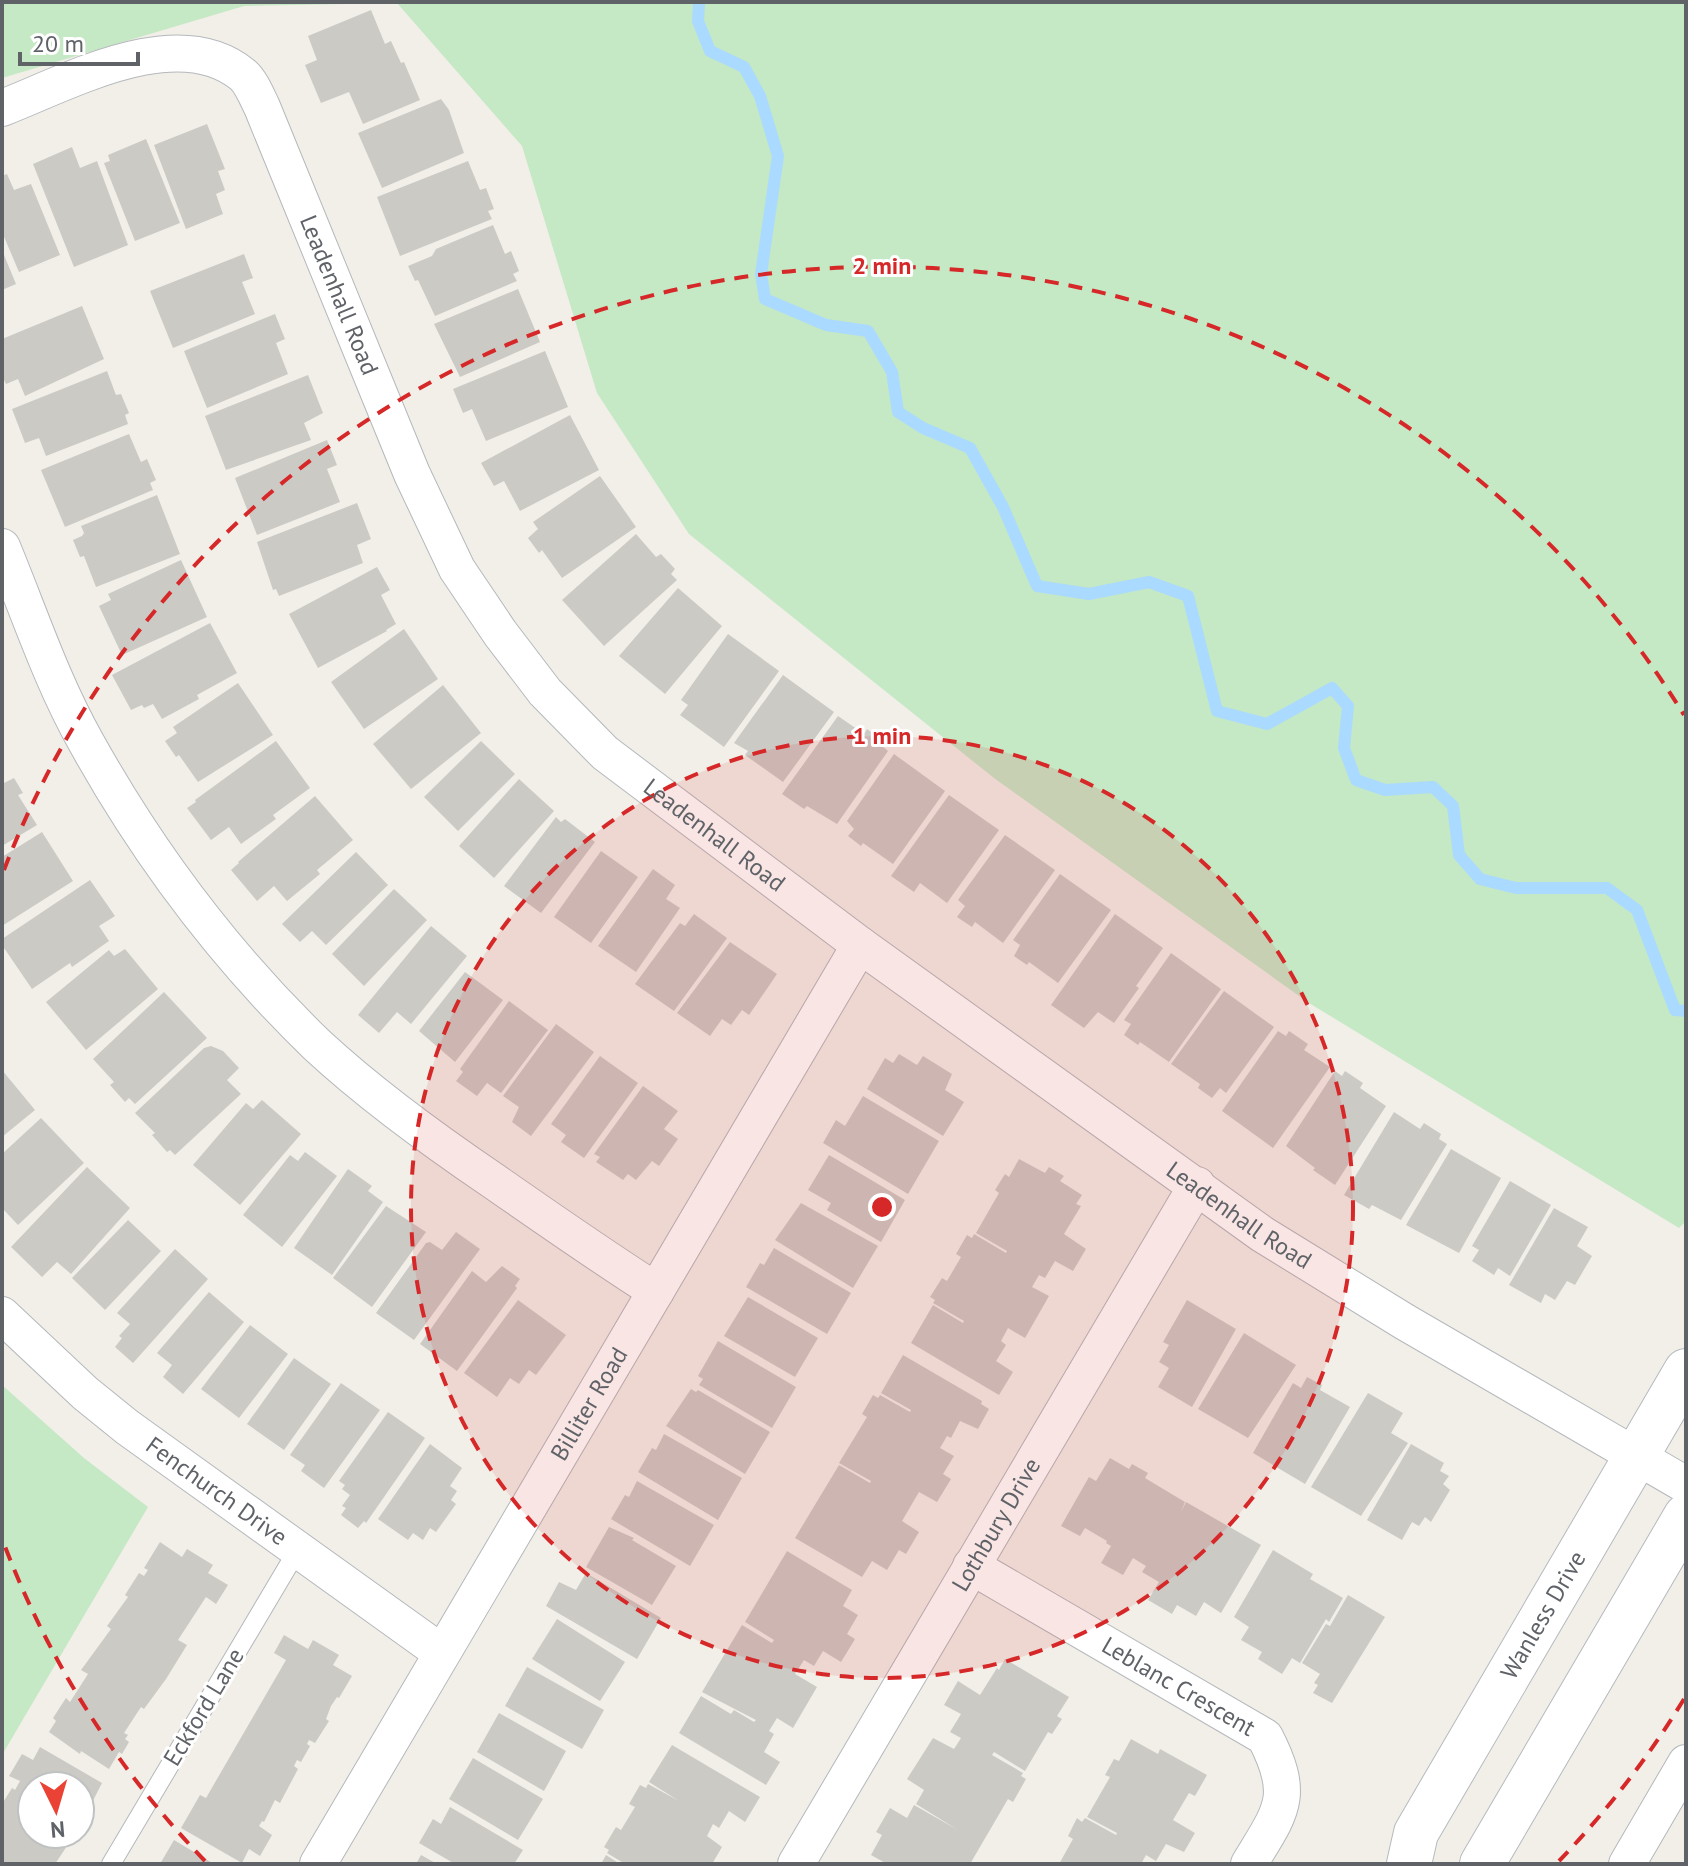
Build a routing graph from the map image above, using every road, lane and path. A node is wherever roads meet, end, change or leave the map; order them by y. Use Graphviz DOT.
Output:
graph roads {
  1 [pos="2,108"];
  2 [pos="2,547"];
  3 [pos="860,945"];
  4 [pos="1197,1185"];
  5 [pos="656,1291"];
  6 [pos="2,1315"];
  7 [pos="1686,1371"];
  8 [pos="1636,1456"];
  9 [pos="1686,1485"];
  10 [pos="1686,1516"];
  11 [pos="297,1551"];
  12 [pos="971,1566"];
  13 [pos="442,1653"];
  14 [pos="1686,1763"];
  15 [pos="111,1864"];
  16 [pos="318,1864"];
  17 [pos="796,1864"];
  18 [pos="1249,1864"];
  19 [pos="1409,1864"];
  20 [pos="1482,1864"];
  21 [pos="1627,1864"];
  1 -- 3 [label="street, Leadenhall Road"];
  2 -- 5 [label="street"];
  3 -- 4 [label="street, Leadenhall Road"];
  3 -- 5 [label="street, Billiter Road"];
  4 -- 8 [label="street, Leadenhall Road"];
  4 -- 12 [label="street, Lothbury Drive"];
  5 -- 13 [label="street, Billiter Road"];
  6 -- 11 [label="street, Fenchurch Drive"];
  7 -- 8 [label="main road, Wanless Drive"];
  8 -- 9 [label="street, Leadenhall Road"];
  8 -- 19 [label="main road, Wanless Drive"];
  10 -- 20 [label="main road"];
  11 -- 13 [label="street, Fenchurch Drive"];
  11 -- 15 [label="lane, Eckford Lane"];
  12 -- 17 [label="street, Lothbury Drive"];
  12 -- 18 [label="street, Leblanc Crescent"];
  13 -- 16 [label="street, Billiter Road"];
  14 -- 21 [label="street"];
}
